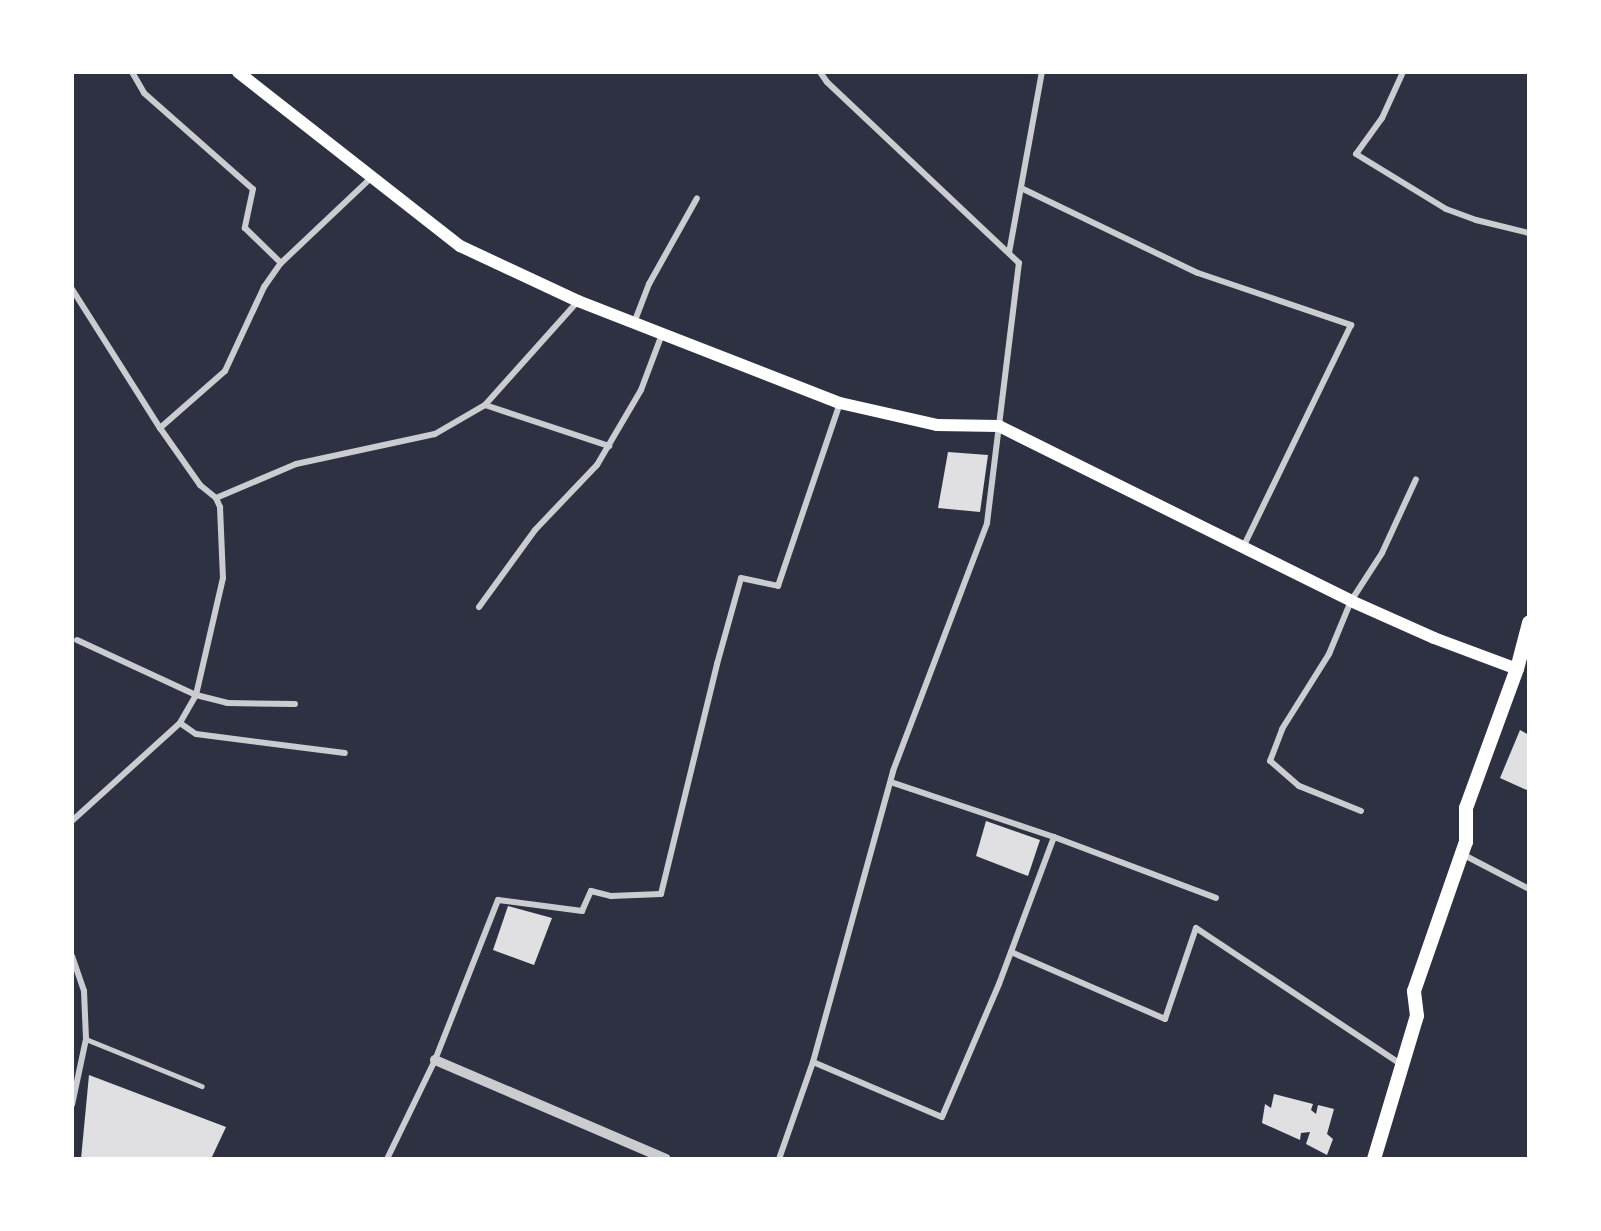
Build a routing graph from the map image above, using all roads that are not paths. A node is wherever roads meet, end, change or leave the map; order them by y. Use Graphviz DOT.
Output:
graph roads {
  1 [pos="132,72"];
  2 [pos="238,72"];
  3 [pos="820,72"];
  4 [pos="1042,72"];
  5 [pos="1403,72"];
  6 [pos="372,177"];
  7 [pos="1021,188"];
  8 [pos="697,198"];
  9 [pos="1529,233"];
  10 [pos="1009,253"];
  11 [pos="281,263"];
  12 [pos="72,289"];
  13 [pos="578,301"];
  14 [pos="634,324"];
  15 [pos="662,334"];
  16 [pos="840,403"];
  17 [pos="485,405"];
  18 [pos="999,426"];
  19 [pos="160,428"];
  20 [pos="609,446"];
  21 [pos="1416,479"];
  22 [pos="216,498"];
  23 [pos="1243,547"];
  24 [pos="1352,601"];
  25 [pos="479,607"];
  26 [pos="1529,623"];
  27 [pos="77,640"];
  28 [pos="1517,669"];
  29 [pos="196,694"];
  30 [pos="295,704"];
  31 [pos="180,723"];
  32 [pos="345,753"];
  33 [pos="891,782"];
  34 [pos="1361,811"];
  35 [pos="72,821"];
  36 [pos="1054,837"];
  37 [pos="1461,854"];
  38 [pos="1529,890"];
  39 [pos="1216,898"];
  40 [pos="1011,952"];
  41 [pos="72,956"];
  42 [pos="86,1039"];
  43 [pos="435,1060"];
  44 [pos="813,1062"];
  45 [pos="1402,1065"];
  46 [pos="202,1086"];
  47 [pos="72,1105"];
  48 [pos="387,1159"];
  49 [pos="666,1159"];
  50 [pos="779,1159"];
  51 [pos="1374,1159"];
  1 -- 11 [label="street"];
  2 -- 6 [label="main road"];
  3 -- 10 [label="street"];
  4 -- 7 [label="street"];
  5 -- 9 [label="street"];
  6 -- 11 [label="street"];
  6 -- 13 [label="main road"];
  7 -- 10 [label="street"];
  7 -- 23 [label="street"];
  8 -- 14 [label="street"];
  10 -- 18 [label="street"];
  11 -- 19 [label="street"];
  12 -- 19 [label="street"];
  13 -- 14 [label="main road"];
  13 -- 17 [label="street"];
  14 -- 15 [label="main road"];
  15 -- 16 [label="main road"];
  15 -- 20 [label="street"];
  16 -- 18 [label="main road"];
  16 -- 43 [label="street"];
  17 -- 20 [label="street"];
  17 -- 22 [label="street"];
  18 -- 23 [label="main road"];
  18 -- 33 [label="street"];
  19 -- 22 [label="street"];
  20 -- 25 [label="street"];
  21 -- 24 [label="street"];
  22 -- 29 [label="street"];
  23 -- 24 [label="main road"];
  24 -- 28 [label="main road"];
  24 -- 34 [label="street"];
  26 -- 28 [label="main road"];
  27 -- 29 [label="street"];
  28 -- 37 [label="main road"];
  29 -- 30 [label="street"];
  29 -- 31 [label="street"];
  31 -- 32 [label="street"];
  31 -- 35 [label="street"];
  33 -- 36 [label="street"];
  33 -- 44 [label="street"];
  36 -- 39 [label="street"];
  36 -- 40 [label="street"];
  37 -- 38 [label="street"];
  37 -- 45 [label="main road"];
  40 -- 44 [label="street"];
  40 -- 45 [label="street"];
  41 -- 42 [label="street"];
  42 -- 46 [label="lane"];
  42 -- 47 [label="street"];
  43 -- 48 [label="street"];
  43 -- 49 [label="street"];
  44 -- 50 [label="street"];
  45 -- 51 [label="main road"];
}
